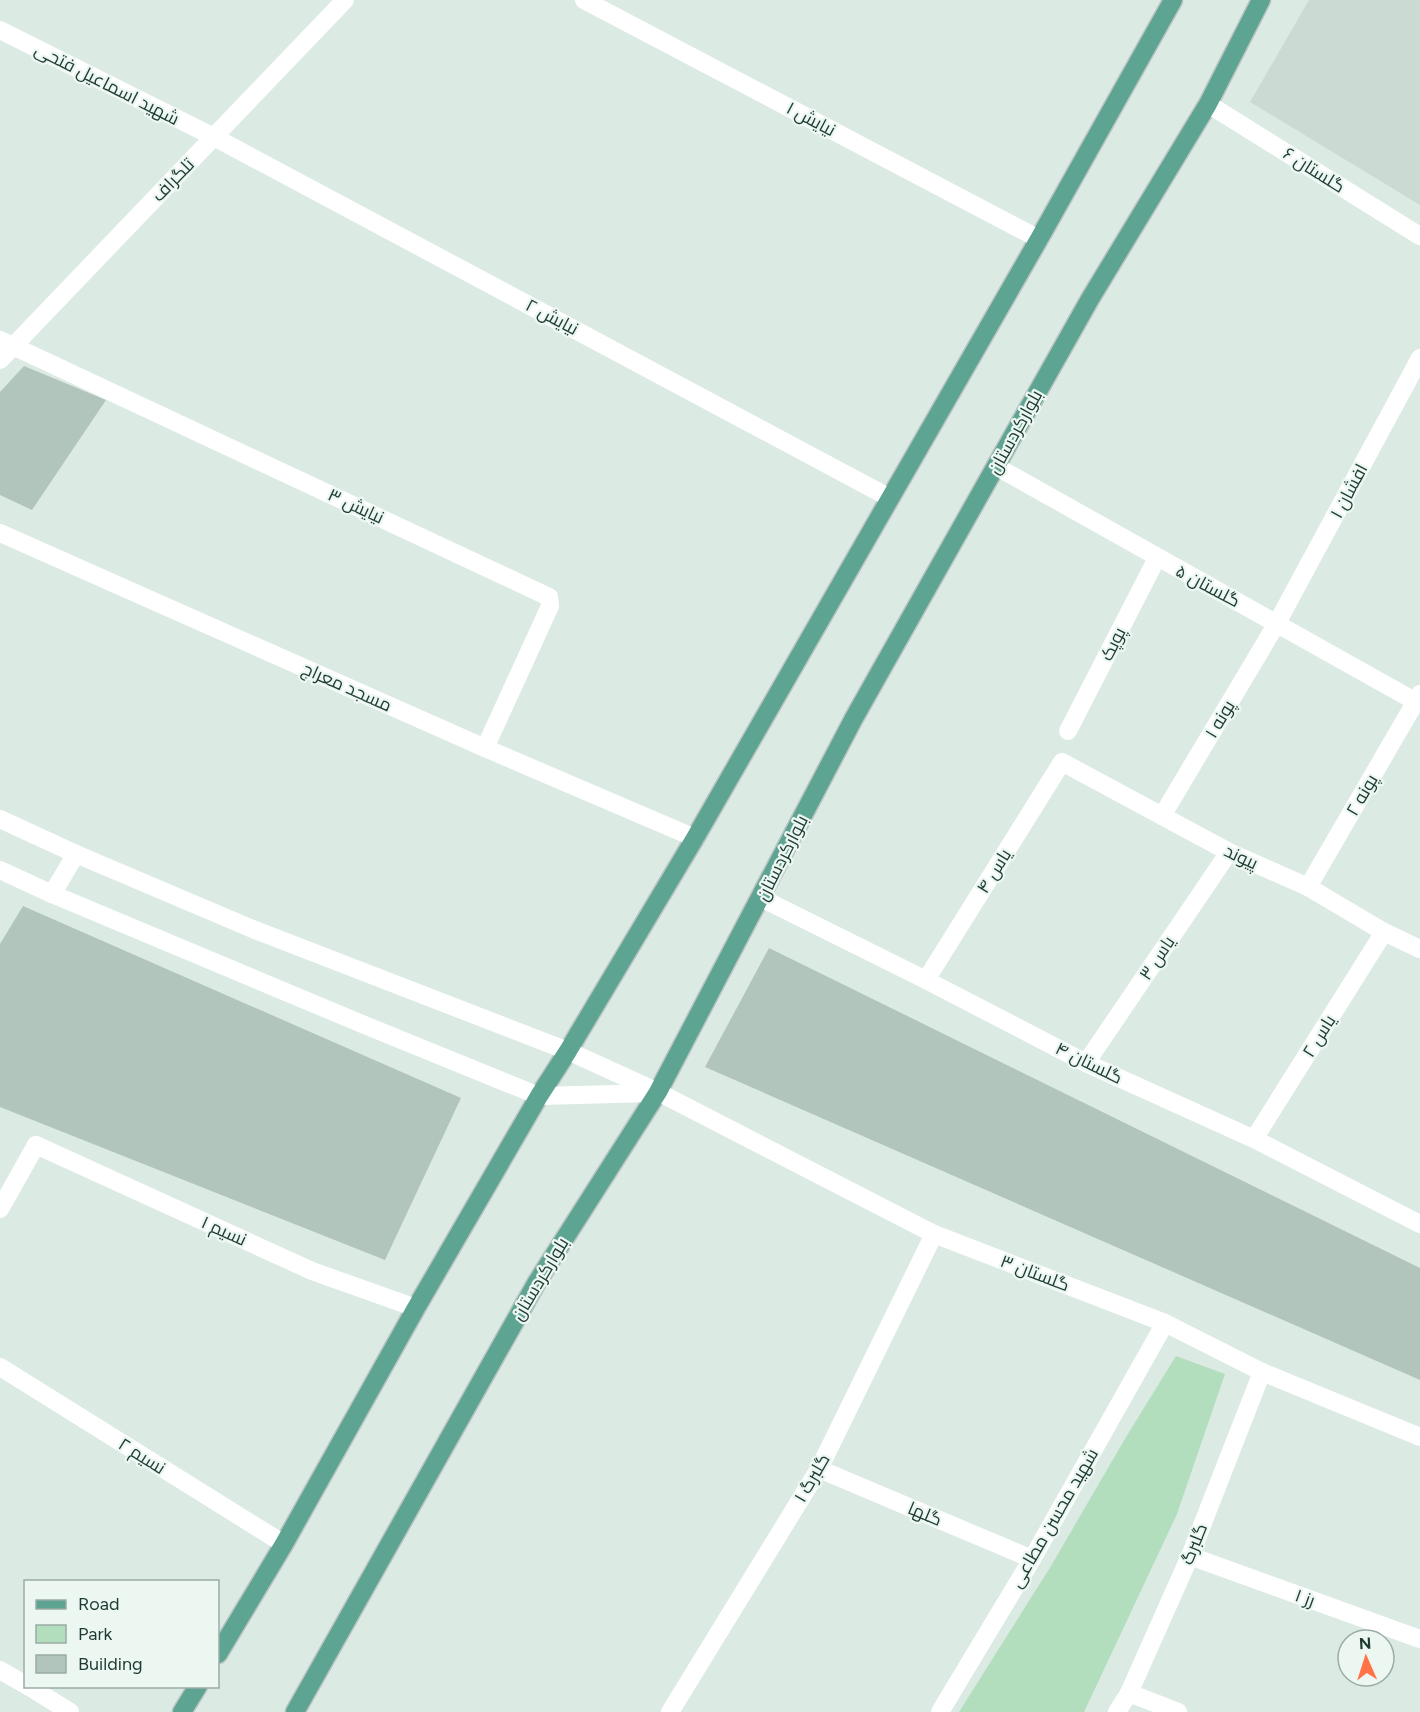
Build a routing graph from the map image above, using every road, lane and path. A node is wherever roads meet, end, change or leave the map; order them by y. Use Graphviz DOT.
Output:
graph roads {
  1 [pos="345,0"];
  2 [pos="584,0"];
  3 [pos="1173,0"];
  4 [pos="1261,0"];
  5 [pos="0,30"];
  6 [pos="1208,104"];
  7 [pos="214,137"];
  8 [pos="1420,236"];
  9 [pos="1039,238"];
  10 [pos="7,343"];
  11 [pos="1420,358"];
  12 [pos="0,360"];
  13 [pos="997,467"];
  14 [pos="890,498"];
  15 [pos="0,533"];
  16 [pos="1157,558"];
  17 [pos="1277,623"];
  18 [pos="1419,700"];
  19 [pos="1068,731"];
  20 [pos="485,748"];
  21 [pos="1062,762"];
  22 [pos="1162,816"];
  23 [pos="0,819"];
  24 [pos="695,838"];
  25 [pos="1229,852"];
  26 [pos="76,854"];
  27 [pos="0,870"];
  28 [pos="1308,887"];
  29 [pos="52,894"];
  30 [pos="761,898"];
  31 [pos="1384,932"];
  32 [pos="1420,949"];
  33 [pos="926,980"];
  34 [pos="568,1051"];
  35 [pos="1086,1063"];
  36 [pos="658,1092"];
  37 [pos="539,1095"];
  38 [pos="1254,1139"];
  39 [pos="0,1209"];
  40 [pos="1420,1224"];
  41 [pos="934,1234"];
  42 [pos="416,1308"];
  43 [pos="1165,1323"];
  44 [pos="0,1367"];
  45 [pos="1262,1372"];
  46 [pos="1420,1437"];
  47 [pos="819,1469"];
  48 [pos="284,1544"];
  49 [pos="1190,1556"];
  50 [pos="1032,1559"];
  51 [pos="1420,1639"];
  52 [pos="219,1652"];
  53 [pos="0,1670"];
  54 [pos="24,1684"];
  55 [pos="30,1688"];
  56 [pos="197,1688"];
  57 [pos="1129,1693"];
  58 [pos="70,1712"];
  59 [pos="182,1712"];
  60 [pos="295,1712"];
  61 [pos="670,1712"];
  62 [pos="940,1712"];
  63 [pos="1117,1712"];
  64 [pos="1178,1712"];
  1 -- 7 [label="street, تلگراف"];
  2 -- 9 [label="street, نیایش ۱"];
  3 -- 9 [label="main road"];
  4 -- 6 [label="main road, بلوارکردستان"];
  5 -- 7 [label="street, شهید اسماعیل فتحی"];
  6 -- 8 [label="street, گلستان ۶"];
  6 -- 13 [label="main road, بلوارکردستان"];
  7 -- 10 [label="street, تلگراف"];
  7 -- 14 [label="street, نیایش ۲"];
  9 -- 14 [label="main road"];
  10 -- 12 [label="street, تلگراف"];
  10 -- 20 [label="street, نیایش ۳"];
  11 -- 17 [label="street, افشان ۱"];
  13 -- 16 [label="street, گلستان ۵"];
  13 -- 30 [label="main road, بلوارکردستان"];
  14 -- 24 [label="main road"];
  15 -- 20 [label="street, مسجد معراج"];
  16 -- 17 [label="street, گلستان ۵"];
  16 -- 19 [label="street, پوپک"];
  17 -- 18 [label="street, گلستان ۵"];
  17 -- 22 [label="street, پونه ۱"];
  18 -- 28 [label="street, پونه ۲"];
  20 -- 24 [label="street, مسجد معراج"];
  21 -- 22 [label="street, پیوند"];
  21 -- 33 [label="street, یاس ۴"];
  22 -- 25 [label="street, پیوند"];
  23 -- 26 [label="street, گلستان ۳"];
  24 -- 34 [label="main road"];
  25 -- 28 [label="street, پیوند"];
  25 -- 35 [label="street, یاس ۳"];
  26 -- 29 [label="street"];
  26 -- 34 [label="street, گلستان ۳"];
  27 -- 29 [label="street"];
  28 -- 31 [label="street, پیوند"];
  29 -- 37 [label="street"];
  30 -- 33 [label="street, گلستان ۴"];
  30 -- 36 [label="main road, بلوارکردستان"];
  31 -- 32 [label="street, پیوند"];
  31 -- 38 [label="street, یاس ۲"];
  33 -- 35 [label="street, گلستان ۴"];
  34 -- 36 [label="street, گلستان ۳"];
  34 -- 37 [label="main road"];
  35 -- 38 [label="street, گلستان ۴"];
  36 -- 37 [label="street"];
  36 -- 41 [label="street, گلستان ۳"];
  36 -- 60 [label="main road, بلوارکردستان"];
  37 -- 42 [label="main road"];
  38 -- 40 [label="street, گلستان ۴"];
  39 -- 42 [label="street, نسیم ۱"];
  41 -- 43 [label="street, گلستان ۳"];
  41 -- 47 [label="street, گلبرگ ۱"];
  42 -- 48 [label="main road"];
  43 -- 45 [label="street, گلستان ۳"];
  43 -- 50 [label="street, شهید محسن مطاعی"];
  44 -- 48 [label="street, نسیم ۲"];
  45 -- 46 [label="street, گلستان ۳"];
  45 -- 49 [label="street, گلبرگ"];
  47 -- 50 [label="street, گلها"];
  47 -- 61 [label="street, گلبرگ ۱"];
  48 -- 52 [label="main road"];
  49 -- 51 [label="street, رز ۱"];
  49 -- 57 [label="street, گلبرگ"];
  50 -- 62 [label="street, شهید محسن مطاعی"];
  53 -- 54 [label="street"];
  55 -- 58 [label="street"];
  56 -- 59 [label="main road"];
  57 -- 63 [label="street, گلبرگ"];
  57 -- 64 [label="street"];
}
